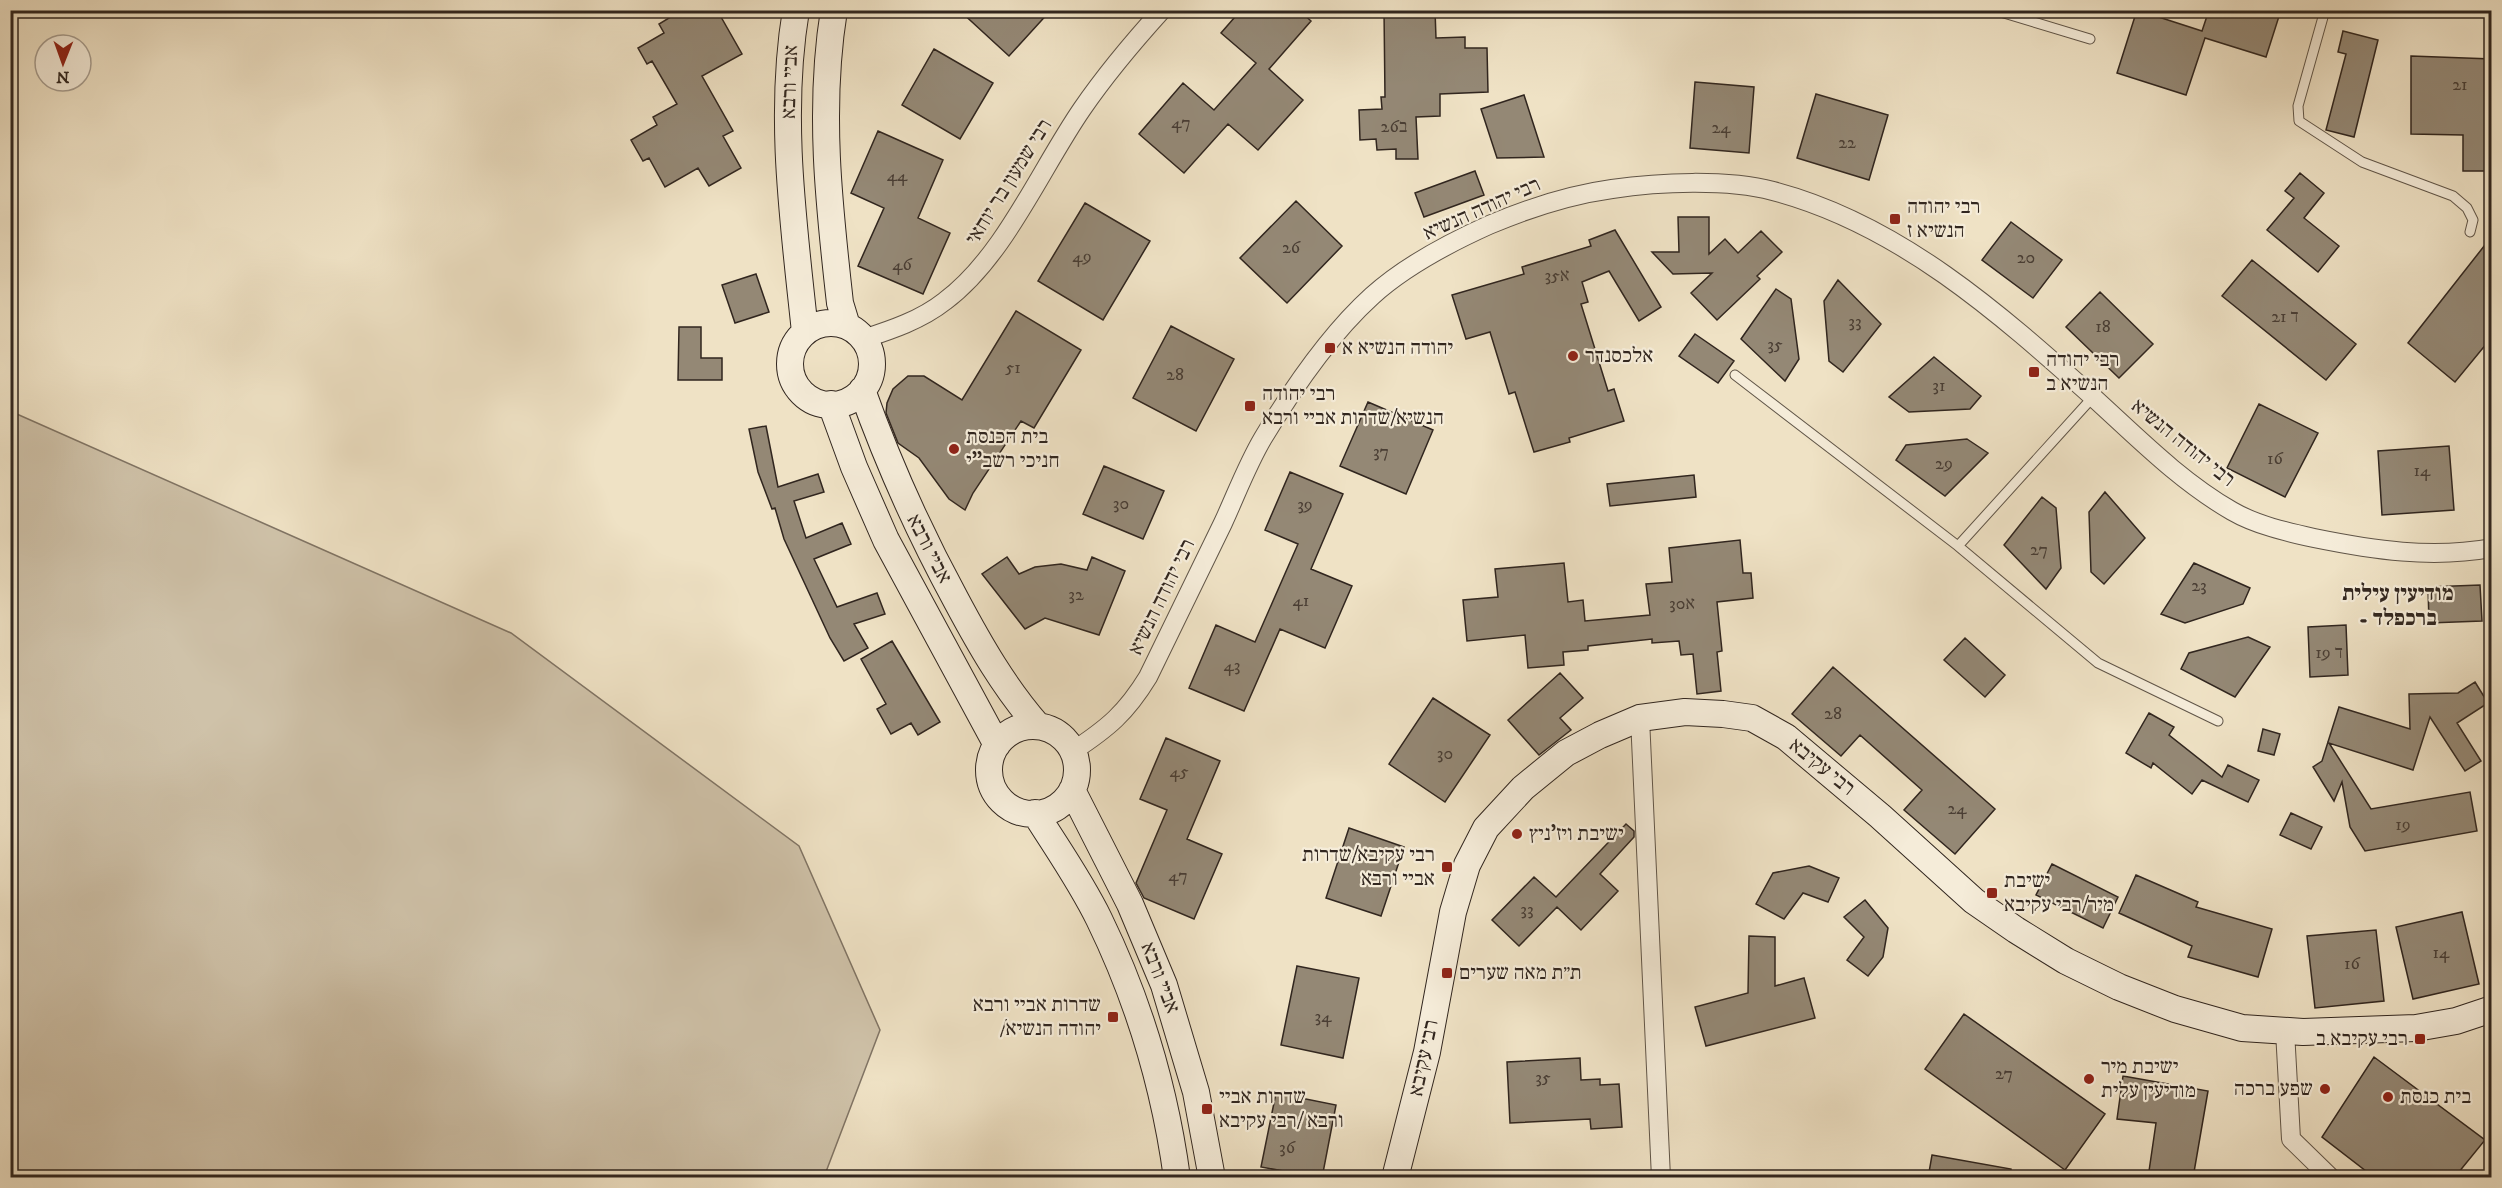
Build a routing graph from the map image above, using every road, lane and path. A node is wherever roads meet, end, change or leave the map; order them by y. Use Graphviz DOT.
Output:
graph roads {
  1 [pos="796,10"];
  2 [pos="834,10"];
  3 [pos="1162,10"];
  4 [pos="1994,10"];
  5 [pos="2325,10"];
  6 [pos="2018,14"];
  7 [pos="2090,39"];
  8 [pos="2470,232"];
  9 [pos="805,332"];
  10 [pos="855,333"];
  11 [pos="1735,375"];
  12 [pos="862,390"];
  13 [pos="2093,397"];
  14 [pos="831,404"];
  15 [pos="1958,546"];
  16 [pos="2492,548"];
  17 [pos="1640,718"];
  18 [pos="2218,721"];
  19 [pos="1038,726"];
  20 [pos="997,745"];
  21 [pos="1073,751"];
  22 [pos="1072,790"];
  23 [pos="1035,813"];
  24 [pos="2492,1009"];
  25 [pos="2285,1031"];
  26 [pos="1177,1178"];
  27 [pos="1212,1178"];
  28 [pos="1395,1178"];
  29 [pos="1662,1178"];
  30 [pos="2331,1178"];
  1 -- 9 [label="street, אביי ורבא"];
  2 -- 10 [label="street, אביי ורבא"];
  3 -- 10 [label="street, רבי שמעון בר יוחאי"];
  4 -- 6 [label="lane"];
  5 -- 8 [label="lane"];
  6 -- 7 [label="lane"];
  9 -- 10 [label="street"];
  9 -- 14 [label="street"];
  10 -- 12 [label="street"];
  11 -- 15 [label="lane"];
  12 -- 14 [label="street"];
  12 -- 19 [label="street, אביי ורבא"];
  13 -- 15 [label="lane"];
  13 -- 16 [label="street, רבי יהודה הנשיא"];
  13 -- 21 [label="street, רבי יהודה הנשיא"];
  14 -- 20 [label="street, אביי ורבא"];
  15 -- 18 [label="lane"];
  17 -- 25 [label="street, רבי עקיבא"];
  17 -- 28 [label="street, רבי עקיבא"];
  17 -- 29 [label="street"];
  19 -- 20 [label="street"];
  19 -- 21 [label="street"];
  20 -- 23 [label="street"];
  21 -- 22 [label="street"];
  22 -- 23 [label="street"];
  22 -- 27 [label="street, אביי ורבא"];
  23 -- 26 [label="street, אביי ורבא"];
  24 -- 25 [label="street, רבי עקיבא"];
  25 -- 30 [label="street"];
}
